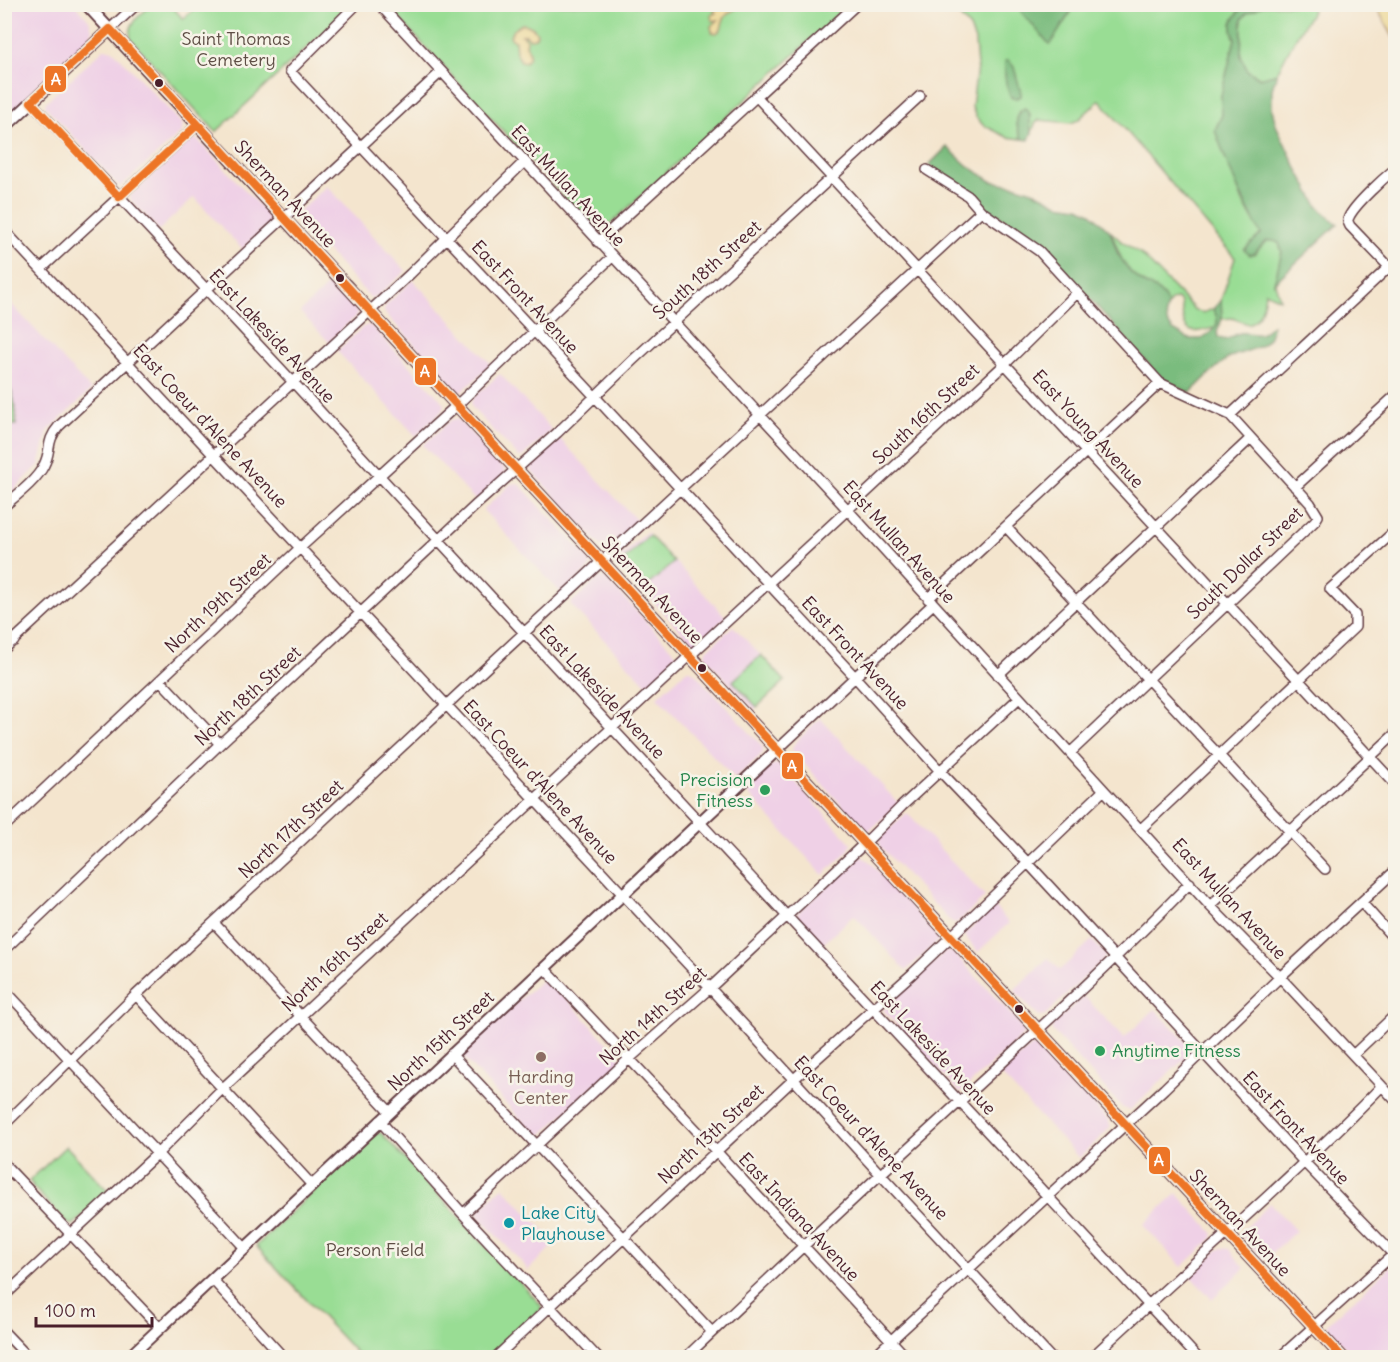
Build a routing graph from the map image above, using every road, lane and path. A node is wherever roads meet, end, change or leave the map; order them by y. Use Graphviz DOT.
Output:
graph roads {
  1 [pos="86,4"];
  2 [pos="137,4"];
  3 [pos="357,4"];
  4 [pos="379,4"];
  5 [pos="857,4"];
  6 [pos="110,29"];
  7 [pos="441,72"];
  8 [pos="756,96"];
  9 [pos="920,96"];
  10 [pos="31,102"];
  11 [pos="197,125"];
  12 [pos="4,128"];
  13 [pos="361,146"];
  14 [pos="524,162"];
  15 [pos="1395,168"];
  16 [pos="927,170"];
  17 [pos="832,178"];
  18 [pos="119,197"];
  19 [pos="981,211"];
  20 [pos="284,217"];
  21 [pos="4,230"];
  22 [pos="447,237"];
  23 [pos="598,242"];
  24 [pos="612,257"];
  25 [pos="41,269"];
  26 [pos="917,270"];
  27 [pos="1392,271"];
  28 [pos="206,290"];
  29 [pos="1077,293"];
  30 [pos="371,311"];
  31 [pos="673,323"];
  32 [pos="534,331"];
  33 [pos="129,362"];
  34 [pos="1005,364"];
  35 [pos="293,382"];
  36 [pos="1160,383"];
  37 [pos="1395,395"];
  38 [pos="595,397"];
  39 [pos="457,405"];
  40 [pos="1230,415"];
  41 [pos="760,416"];
  42 [pos="1250,439"];
  43 [pos="1086,452"];
  44 [pos="214,455"];
  45 [pos="517,470"];
  46 [pos="379,476"];
  47 [pos="1295,487"];
  48 [pos="680,489"];
  49 [pos="4,506"];
  50 [pos="847,509"];
  51 [pos="1006,526"];
  52 [pos="1156,527"];
  53 [pos="1395,531"];
  54 [pos="438,540"];
  55 [pos="300,548"];
  56 [pos="603,562"];
  57 [pos="768,583"];
  58 [pos="930,602"];
  59 [pos="1077,603"];
  60 [pos="1228,604"];
  61 [pos="360,613"];
  62 [pos="4,631"];
  63 [pos="525,633"];
  64 [pos="14,641"];
  65 [pos="4,649"];
  66 [pos="691,655"];
  67 [pos="998,675"];
  68 [pos="855,676"];
  69 [pos="1148,679"];
  70 [pos="160,680"];
  71 [pos="1299,681"];
  72 [pos="1019,698"];
  73 [pos="447,706"];
  74 [pos="612,728"];
  75 [pos="1395,732"];
  76 [pos="220,744"];
  77 [pos="777,750"];
  78 [pos="1070,753"];
  79 [pos="1219,754"];
  80 [pos="1369,757"];
  81 [pos="940,771"];
  82 [pos="1395,785"];
  83 [pos="1104,790"];
  84 [pos="535,800"];
  85 [pos="700,822"];
  86 [pos="4,827"];
  87 [pos="1141,829"];
  88 [pos="1290,831"];
  89 [pos="865,843"];
  90 [pos="1028,862"];
  91 [pos="1325,869"];
  92 [pos="1395,870"];
  93 [pos="1190,883"];
  94 [pos="622,894"];
  95 [pos="1361,902"];
  96 [pos="1210,906"];
  97 [pos="787,915"];
  98 [pos="214,923"];
  99 [pos="951,936"];
  100 [pos="1395,941"];
  101 [pos="4,950"];
  102 [pos="1115,957"];
  103 [pos="544,968"];
  104 [pos="1280,977"];
  105 [pos="4,988"];
  106 [pos="710,988"];
  107 [pos="136,995"];
  108 [pos="873,1008"];
  109 [pos="1395,1014"];
  110 [pos="301,1016"];
  111 [pos="1039,1029"];
  112 [pos="1203,1052"];
  113 [pos="451,1054"];
  114 [pos="1353,1055"];
  115 [pos="630,1058"];
  116 [pos="71,1060"];
  117 [pos="794,1079"];
  118 [pos="1382,1086"];
  119 [pos="223,1089"];
  120 [pos="1395,1101"];
  121 [pos="960,1102"];
  122 [pos="390,1112"];
  123 [pos="380,1121"];
  124 [pos="1125,1124"];
  125 [pos="4,1125"];
  126 [pos="537,1146"];
  127 [pos="717,1152"];
  128 [pos="158,1153"];
  129 [pos="1304,1162"];
  130 [pos="4,1164"];
  131 [pos="880,1174"];
  132 [pos="312,1185"];
  133 [pos="1047,1196"];
  134 [pos="463,1214"];
  135 [pos="70,1234"];
  136 [pos="1227,1234"];
  137 [pos="623,1238"];
  138 [pos="804,1246"];
  139 [pos="245,1248"];
  140 [pos="1395,1254"];
  141 [pos="968,1268"];
  142 [pos="212,1279"];
  143 [pos="4,1296"];
  144 [pos="1149,1305"];
  145 [pos="551,1306"];
  146 [pos="1314,1326"];
  147 [pos="160,1328"];
  148 [pos="4,1332"];
  149 [pos="712,1332"];
  150 [pos="890,1340"];
  151 [pos="134,1356"];
  152 [pos="28,1358"];
  153 [pos="284,1358"];
  154 [pos="495,1358"];
  155 [pos="598,1358"];
  156 [pos="685,1358"];
  157 [pos="872,1358"];
  158 [pos="907,1358"];
  159 [pos="1051,1358"];
  160 [pos="1091,1358"];
  161 [pos="1198,1358"];
  162 [pos="1280,1358"];
  163 [pos="1342,1358"];
  1 -- 6 [label="main road, Sherman Avenue"];
  2 -- 6 [label="street"];
  3 -- 13 [label="street, East Front Avenue"];
  4 -- 7 [label="street, East Mullan Avenue"];
  5 -- 8 [label="street"];
  6 -- 10 [label="main road"];
  6 -- 11 [label="main road, Sherman Avenue"];
  7 -- 13 [label="street"];
  7 -- 14 [label="street, East Mullan Avenue"];
  8 -- 17 [label="street, East Young Avenue"];
  8 -- 23 [label="street"];
  9 -- 17 [label="street, South 18th Street"];
  10 -- 12 [label="main road"];
  10 -- 18 [label="street, East Lakeside Avenue"];
  11 -- 18 [label="street"];
  11 -- 20 [label="main road, Sherman Avenue"];
  13 -- 20 [label="street"];
  13 -- 22 [label="street, East Front Avenue"];
  14 -- 22 [label="street"];
  14 -- 23 [label="street, East Mullan Avenue"];
  15 -- 27 [label="street"];
  16 -- 19 [label="street"];
  17 -- 26 [label="street, East Young Avenue"];
  17 -- 31 [label="street, South 18th Street"];
  18 -- 25 [label="street"];
  18 -- 28 [label="street, East Lakeside Avenue"];
  19 -- 26 [label="street, North 17th Street"];
  19 -- 29 [label="street"];
  20 -- 28 [label="street"];
  20 -- 30 [label="main road, Sherman Avenue"];
  21 -- 25 [label="street, East Coeur d'Alene Avenue"];
  22 -- 30 [label="street"];
  22 -- 32 [label="street, East Front Avenue"];
  23 -- 24 [label="street, East Mullan Avenue"];
  24 -- 31 [label="street, East Mullan Avenue"];
  24 -- 32 [label="street, North 19th Street"];
  25 -- 33 [label="street, East Coeur d'Alene Avenue"];
  26 -- 34 [label="street, East Young Avenue"];
  26 -- 41 [label="street, North 17th Street"];
  27 -- 40 [label="street"];
  28 -- 33 [label="street"];
  28 -- 35 [label="street, East Lakeside Avenue"];
  29 -- 34 [label="street, South 16th Street"];
  29 -- 36 [label="street"];
  30 -- 35 [label="street"];
  30 -- 39 [label="main road, Sherman Avenue"];
  31 -- 38 [label="street, South 18th Street"];
  31 -- 41 [label="street, East Mullan Avenue"];
  32 -- 38 [label="street, East Front Avenue"];
  32 -- 39 [label="street, North 19th Street"];
  33 -- 44 [label="street, East Coeur d'Alene Avenue"];
  33 -- 49 [label="street"];
  34 -- 43 [label="street, East Young Avenue"];
  34 -- 50 [label="street, South 16th Street"];
  35 -- 44 [label="street"];
  35 -- 46 [label="street, East Lakeside Avenue"];
  36 -- 40 [label="street"];
  36 -- 43 [label="street"];
  37 -- 47 [label="street, South Dollar Street"];
  38 -- 45 [label="street, South 18th Street"];
  38 -- 48 [label="street, East Front Avenue"];
  39 -- 45 [label="main road, Sherman Avenue"];
  39 -- 46 [label="street, North 19th Street"];
  40 -- 42 [label="street"];
  41 -- 48 [label="street, North 17th Street"];
  41 -- 50 [label="street, East Mullan Avenue"];
  42 -- 47 [label="street"];
  42 -- 52 [label="street"];
  43 -- 51 [label="street"];
  43 -- 52 [label="street, East Young Avenue"];
  44 -- 55 [label="street, East Coeur d'Alene Avenue"];
  44 -- 64 [label="street"];
  45 -- 54 [label="street, North 18th Street"];
  45 -- 56 [label="main road, Sherman Avenue"];
  46 -- 54 [label="street, East Lakeside Avenue"];
  46 -- 55 [label="street, North 19th Street"];
  47 -- 60 [label="street, South Dollar Street"];
  48 -- 56 [label="street, North 17th Street"];
  48 -- 57 [label="street, East Front Avenue"];
  50 -- 57 [label="street, South 16th Street"];
  50 -- 58 [label="street, East Mullan Avenue"];
  51 -- 58 [label="street"];
  51 -- 59 [label="street"];
  52 -- 59 [label="street"];
  52 -- 60 [label="street, East Young Avenue"];
  53 -- 71 [label="street"];
  54 -- 61 [label="street, North 18th Street"];
  54 -- 63 [label="street, East Lakeside Avenue"];
  55 -- 61 [label="street, East Coeur d'Alene Avenue"];
  55 -- 70 [label="street, North 19th Street"];
  56 -- 63 [label="street, North 17th Street"];
  56 -- 66 [label="main road, Sherman Avenue"];
  57 -- 66 [label="street, South 16th Street"];
  57 -- 68 [label="street, East Front Avenue"];
  58 -- 67 [label="street, East Mullan Avenue"];
  58 -- 68 [label="street"];
  59 -- 67 [label="street"];
  59 -- 69 [label="street"];
  60 -- 69 [label="street, South Dollar Street"];
  60 -- 71 [label="street, East Young Avenue"];
  61 -- 73 [label="street, East Coeur d'Alene Avenue"];
  61 -- 76 [label="street, North 18th Street"];
  62 -- 64 [label="street"];
  63 -- 73 [label="street, North 17th Street"];
  63 -- 74 [label="street, East Lakeside Avenue"];
  64 -- 65 [label="street"];
  66 -- 74 [label="street, North 16th Street"];
  66 -- 77 [label="main road, Sherman Avenue"];
  67 -- 72 [label="street, East Mullan Avenue"];
  68 -- 77 [label="street"];
  68 -- 81 [label="street, East Front Avenue"];
  69 -- 78 [label="street, South Dollar Street"];
  69 -- 79 [label="street"];
  70 -- 76 [label="street"];
  70 -- 86 [label="street, North 19th Street"];
  71 -- 79 [label="street"];
  71 -- 80 [label="street, East Young Avenue"];
  72 -- 78 [label="street, East Mullan Avenue"];
  72 -- 81 [label="street, North 14th Street"];
  73 -- 84 [label="street, East Coeur d'Alene Avenue"];
  73 -- 98 [label="street, North 17th Street"];
  74 -- 84 [label="street, North 16th Street"];
  74 -- 85 [label="street, East Lakeside Avenue"];
  75 -- 80 [label="street"];
  76 -- 101 [label="street, North 18th Street"];
  77 -- 85 [label="main road, North 15th Street"];
  77 -- 89 [label="main road, Sherman Avenue"];
  78 -- 83 [label="street, East Mullan Avenue"];
  79 -- 87 [label="street"];
  79 -- 88 [label="street"];
  80 -- 82 [label="street, East Young Avenue"];
  80 -- 88 [label="street"];
  81 -- 89 [label="street, North 14th Street"];
  81 -- 90 [label="street, East Front Avenue"];
  83 -- 87 [label="street, East Mullan Avenue"];
  83 -- 90 [label="street, North 13th Street"];
  84 -- 94 [label="street, East Coeur d'Alene Avenue"];
  84 -- 110 [label="street, North 16th Street"];
  85 -- 94 [label="main road, North 15th Street"];
  85 -- 97 [label="street, East Lakeside Avenue"];
  87 -- 93 [label="street, East Mullan Avenue"];
  88 -- 91 [label="street"];
  88 -- 96 [label="street"];
  89 -- 97 [label="street, North 14th Street"];
  89 -- 99 [label="main road, Sherman Avenue"];
  90 -- 99 [label="street, North 13th Street"];
  90 -- 102 [label="street, East Front Avenue"];
  92 -- 95 [label="street"];
  93 -- 96 [label="street, East Mullan Avenue"];
  93 -- 102 [label="street"];
  94 -- 103 [label="main road, North 15th Street"];
  94 -- 106 [label="street, East Coeur d'Alene Avenue"];
  95 -- 100 [label="street"];
  95 -- 104 [label="street"];
  96 -- 104 [label="street, East Mullan Avenue"];
  97 -- 106 [label="street, North 14th Street"];
  97 -- 108 [label="street, East Lakeside Avenue"];
  98 -- 107 [label="street, North 17th Street"];
  98 -- 110 [label="street"];
  99 -- 108 [label="street, North 13th Street"];
  99 -- 111 [label="main road, Sherman Avenue"];
  102 -- 111 [label="street"];
  102 -- 112 [label="street, East Front Avenue"];
  103 -- 113 [label="main road, North 15th Street"];
  103 -- 115 [label="street, East Indiana Avenue"];
  104 -- 112 [label="street"];
  104 -- 114 [label="street, East Mullan Avenue"];
  105 -- 116 [label="street"];
  106 -- 115 [label="street, North 14th Street"];
  106 -- 117 [label="street, East Coeur d'Alene Avenue"];
  107 -- 116 [label="street, North 17th Street"];
  107 -- 119 [label="street"];
  108 -- 117 [label="street, North 13th Street"];
  108 -- 121 [label="street, East Lakeside Avenue"];
  109 -- 114 [label="street"];
  110 -- 119 [label="street, North 16th Street"];
  110 -- 122 [label="street"];
  111 -- 121 [label="street"];
  111 -- 124 [label="main road, Sherman Avenue"];
  112 -- 124 [label="street"];
  112 -- 129 [label="street, East Front Avenue"];
  113 -- 122 [label="main road, North 15th Street"];
  113 -- 126 [label="street"];
  114 -- 118 [label="street, East Mullan Avenue"];
  115 -- 126 [label="street, North 14th Street"];
  115 -- 127 [label="street, East Indiana Avenue"];
  116 -- 125 [label="street, North 17th Street"];
  116 -- 128 [label="street"];
  117 -- 127 [label="street, North 13th Street"];
  117 -- 131 [label="street, East Coeur d'Alene Avenue"];
  118 -- 120 [label="street, East Mullan Avenue"];
  118 -- 129 [label="street"];
  119 -- 128 [label="street, North 16th Street"];
  119 -- 132 [label="street"];
  121 -- 131 [label="street"];
  121 -- 133 [label="street, East Lakeside Avenue"];
  122 -- 123 [label="main road, North 15th Street"];
  123 -- 132 [label="main road, North 15th Street"];
  123 -- 134 [label="street"];
  124 -- 133 [label="street"];
  124 -- 136 [label="main road, Sherman Avenue"];
  126 -- 134 [label="street, North 14th Street"];
  126 -- 137 [label="street"];
  127 -- 137 [label="street, North 13th Street"];
  127 -- 138 [label="street, East Indiana Avenue"];
  128 -- 135 [label="street, North 16th Street"];
  128 -- 139 [label="street"];
  129 -- 136 [label="street"];
  129 -- 140 [label="street, East Front Avenue"];
  130 -- 135 [label="street"];
  131 -- 138 [label="street"];
  131 -- 141 [label="street, East Coeur d'Alene Avenue"];
  132 -- 139 [label="main road, North 15th Street"];
  133 -- 141 [label="street"];
  133 -- 144 [label="street, East Lakeside Avenue"];
  134 -- 145 [label="street"];
  135 -- 143 [label="street, North 16th Street"];
  135 -- 147 [label="street"];
  136 -- 144 [label="street"];
  136 -- 146 [label="main road, Sherman Avenue"];
  137 -- 145 [label="street, North 13th Street"];
  137 -- 149 [label="street"];
  138 -- 149 [label="street"];
  138 -- 150 [label="street, East Indiana Avenue"];
  139 -- 142 [label="main road, North 15th Street"];
  140 -- 146 [label="street"];
  141 -- 150 [label="street"];
  141 -- 159 [label="street, East Coeur d'Alene Avenue"];
  142 -- 147 [label="main road, North 15th Street"];
  142 -- 153 [label="street"];
  144 -- 160 [label="street"];
  144 -- 161 [label="street, East Lakeside Avenue"];
  145 -- 154 [label="street, North 13th Street"];
  145 -- 155 [label="street"];
  146 -- 162 [label="street"];
  146 -- 163 [label="main road, Sherman Avenue"];
  147 -- 151 [label="main road, North 15th Street"];
  148 -- 152 [label="street"];
  149 -- 156 [label="street"];
  150 -- 157 [label="street"];
  150 -- 158 [label="street, East Indiana Avenue"];
}
